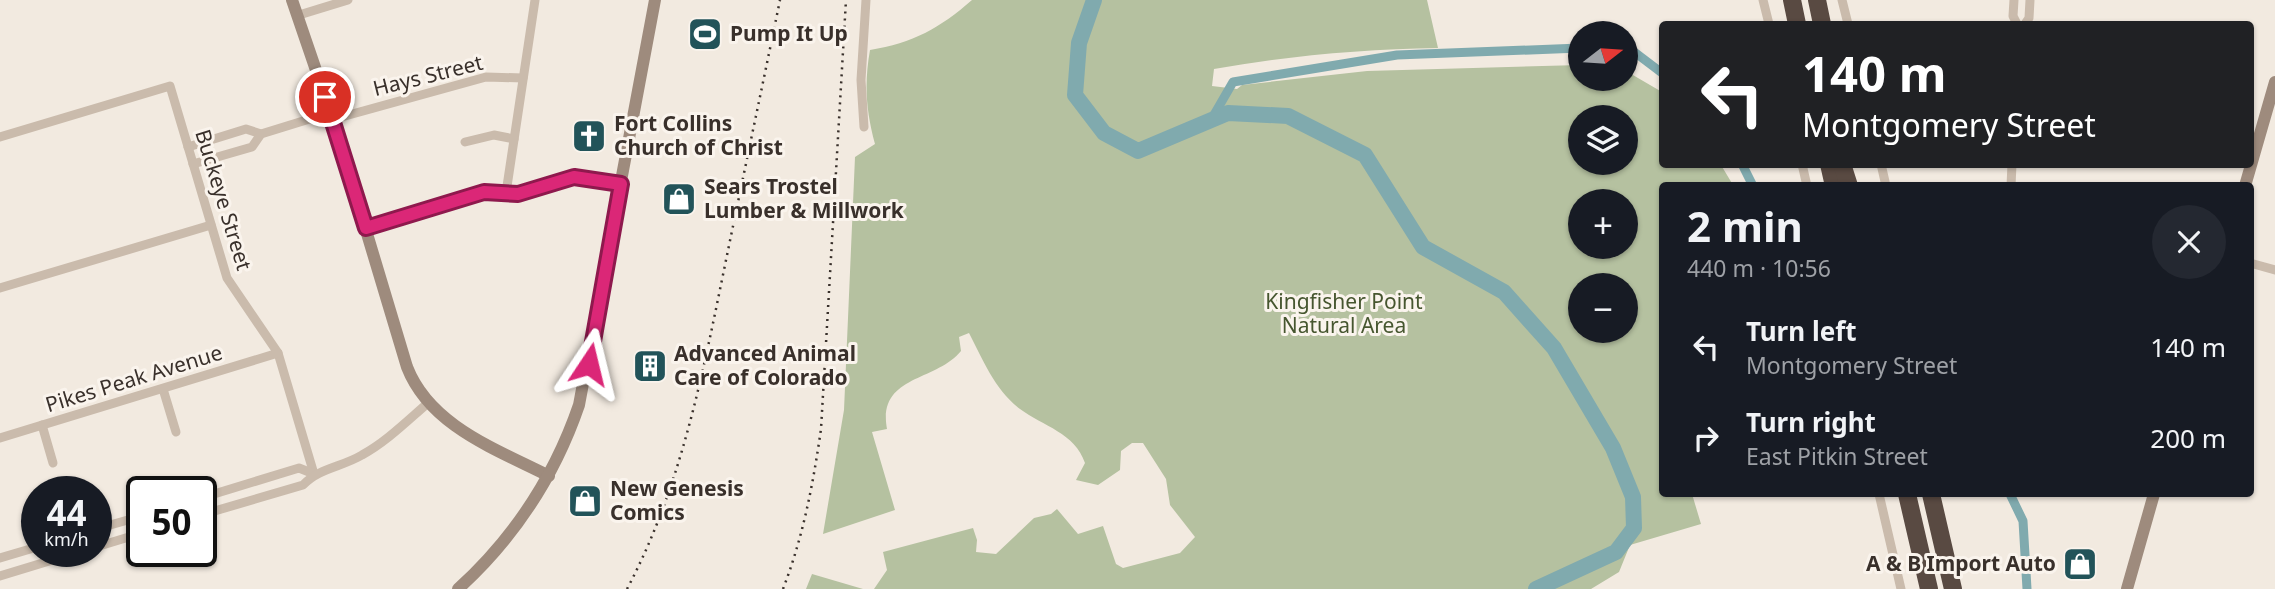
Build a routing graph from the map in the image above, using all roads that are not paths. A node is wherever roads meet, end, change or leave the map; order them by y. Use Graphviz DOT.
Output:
graph roads {
  1 [pos="292,0"];
  2 [pos="348,0"];
  3 [pos="535,0"];
  4 [pos="654,0"];
  5 [pos="866,0"];
  6 [pos="1763,0"];
  7 [pos="1792,0"];
  8 [pos="1817,0"];
  9 [pos="1842,0"];
  10 [pos="2014,0"];
  11 [pos="2030,0"];
  12 [pos="299,15"];
  13 [pos="1768,21"];
  14 [pos="1796,21"];
  15 [pos="1821,21"];
  16 [pos="1847,21"];
  17 [pos="2016,21"];
  18 [pos="2027,21"];
  19 [pos="523,78"];
  20 [pos="2275,82"];
  21 [pos="332,117"];
  22 [pos="864,127"];
  23 [pos="261,134"];
  24 [pos="0,137"];
  25 [pos="514,139"];
  26 [pos="465,142"];
  27 [pos="188,147"];
  28 [pos="2254,155"];
  29 [pos="193,164"];
  30 [pos="621,184"];
  31 [pos="506,193"];
  32 [pos="211,225"];
  33 [pos="366,228"];
  34 [pos="2254,264"];
  35 [pos="2275,270"];
  36 [pos="0,288"];
  37 [pos="278,353"];
  38 [pos="163,389"];
  39 [pos="428,402"];
  40 [pos="42,425"];
  41 [pos="176,432"];
  42 [pos="0,438"];
  43 [pos="53,463"];
  44 [pos="314,474"];
  45 [pos="549,476"];
  46 [pos="217,493"];
  47 [pos="1880,497"];
  48 [pos="1908,497"];
  49 [pos="1932,497"];
  50 [pos="2153,497"];
  51 [pos="217,511"];
  52 [pos="21,552"];
  53 [pos="0,558"];
  54 [pos="30,567"];
  55 [pos="0,576"];
  56 [pos="458,589"];
  57 [pos="1901,589"];
  58 [pos="1929,589"];
  59 [pos="1953,589"];
  60 [pos="2127,589"];
  1 -- 12 [label="street"];
  2 -- 12 [label="street"];
  3 -- 19 [label="street"];
  4 -- 30 [label="street"];
  5 -- 22 [label="street"];
  6 -- 13 [label="street"];
  7 -- 14 [label="highway"];
  8 -- 15 [label="highway"];
  9 -- 16 [label="street"];
  10 -- 17 [label="street"];
  11 -- 18 [label="street"];
  12 -- 21 [label="street"];
  19 -- 21 [label="street, Hays Street"];
  19 -- 25 [label="street"];
  20 -- 28 [label="street"];
  21 -- 23 [label="street, Hays Street"];
  21 -- 33 [label="street"];
  23 -- 27 [label="street, Hays Street"];
  23 -- 29 [label="street, Hays Street"];
  24 -- 27 [label="street, Buckeye Street"];
  25 -- 26 [label="street"];
  25 -- 31 [label="street"];
  27 -- 29 [label="street, Buckeye Street"];
  29 -- 32 [label="street, Buckeye Street"];
  30 -- 31 [label="street"];
  30 -- 45 [label="street"];
  31 -- 33 [label="street"];
  32 -- 36 [label="street"];
  32 -- 37 [label="street, Buckeye Street"];
  33 -- 39 [label="street"];
  34 -- 35 [label="street"];
  37 -- 38 [label="street, Pikes Peak Avenue"];
  37 -- 44 [label="street, Buckeye Street"];
  38 -- 40 [label="street, Pikes Peak Avenue"];
  38 -- 41 [label="street"];
  39 -- 44 [label="street"];
  39 -- 45 [label="street"];
  40 -- 42 [label="street, Pikes Peak Avenue"];
  40 -- 43 [label="street"];
  44 -- 46 [label="street"];
  44 -- 51 [label="street"];
  45 -- 56 [label="street"];
  47 -- 57 [label="street"];
  48 -- 58 [label="highway"];
  49 -- 59 [label="highway"];
  50 -- 60 [label="street"];
  52 -- 53 [label="street"];
  54 -- 55 [label="street"];
}
